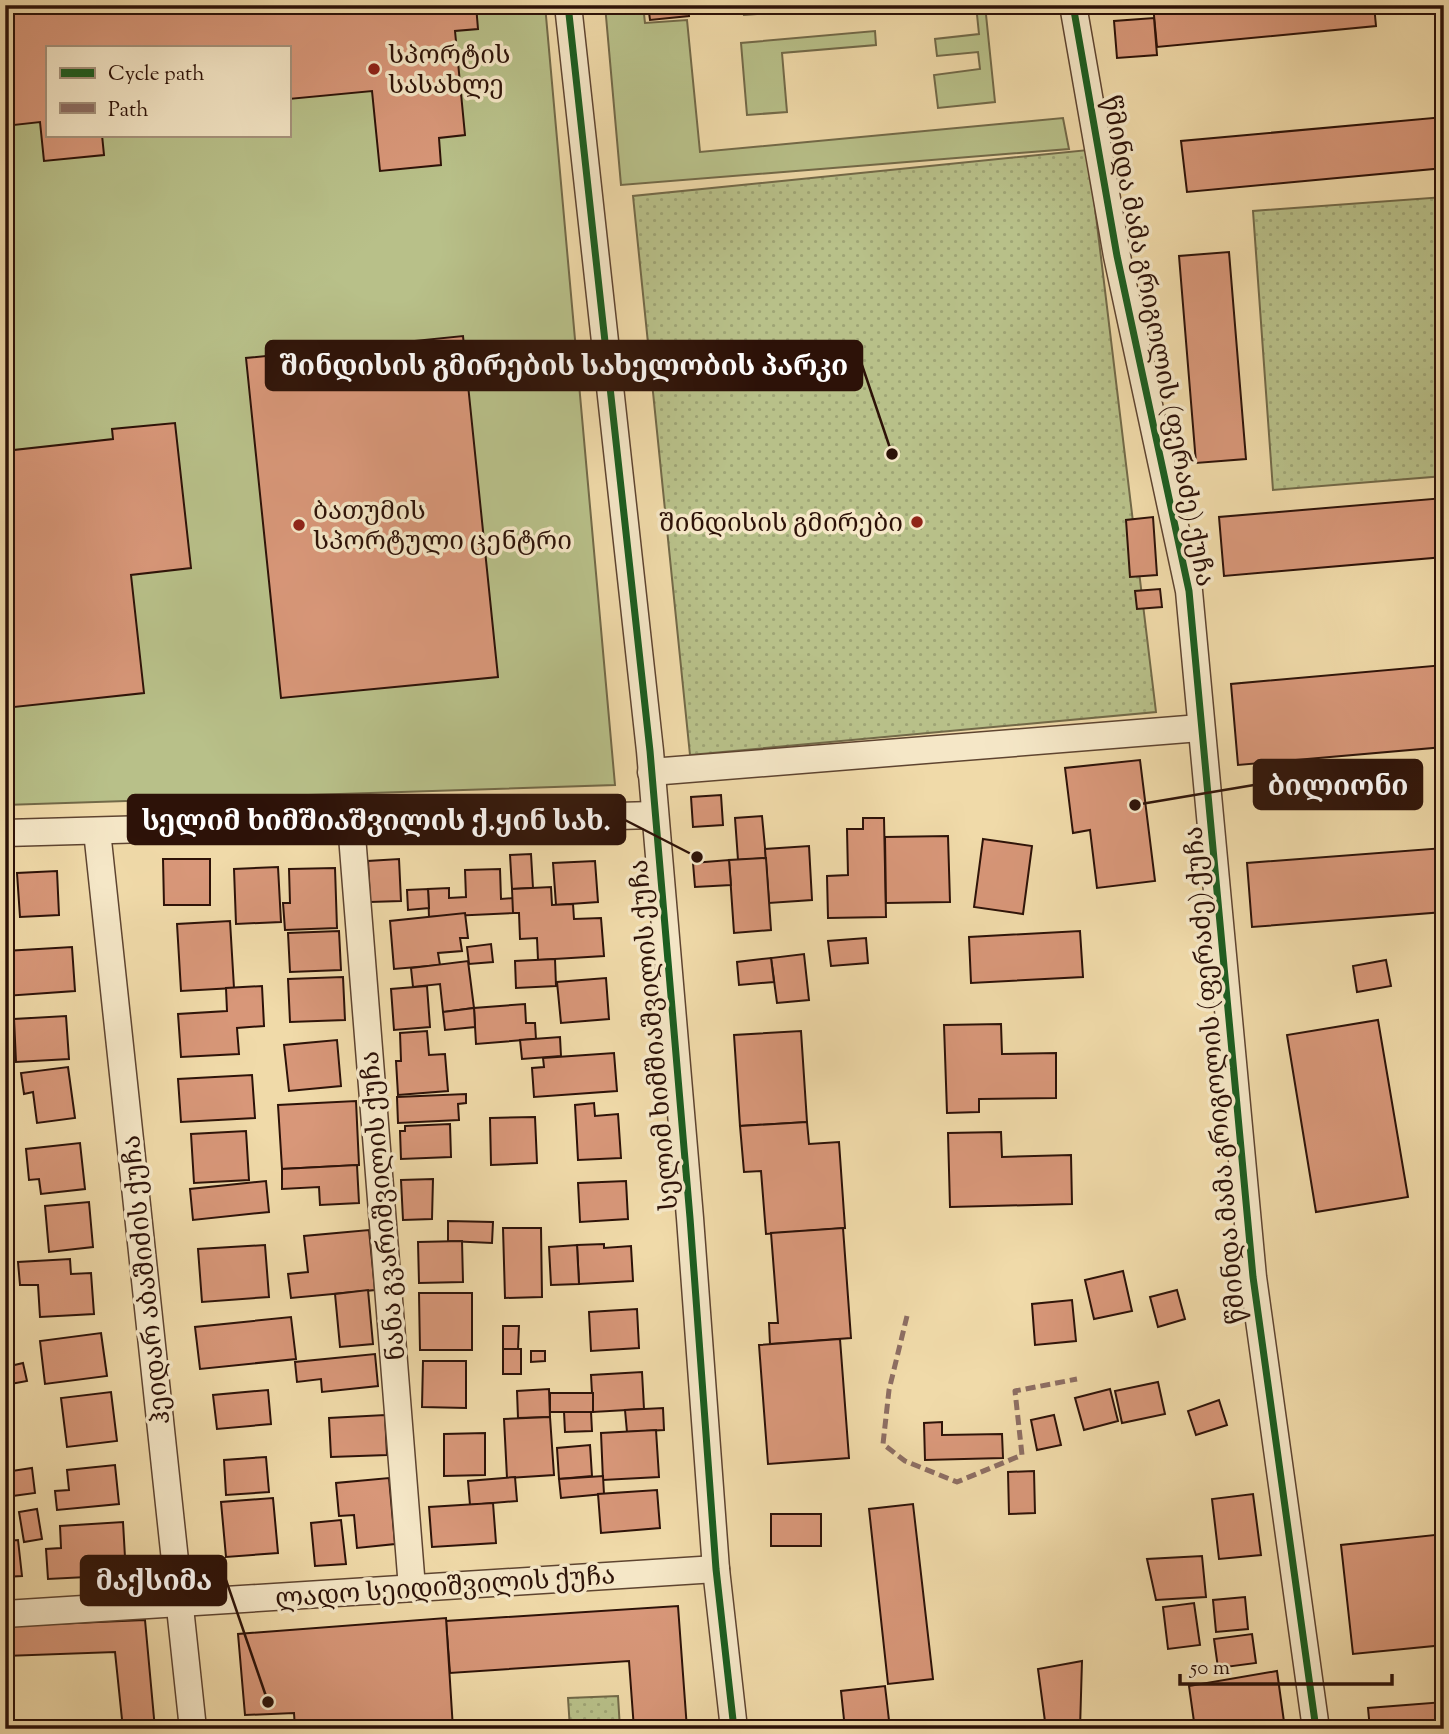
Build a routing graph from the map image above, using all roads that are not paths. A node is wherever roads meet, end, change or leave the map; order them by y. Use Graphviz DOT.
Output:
graph roads {
  1 [pos="568,5"];
  2 [pos="1073,5"];
  3 [pos="1200,728"];
  4 [pos="651,772"];
  5 [pos="654,815"];
  6 [pos="351,823"];
  7 [pos="97,831"];
  8 [pos="5,833"];
  9 [pos="716,1569"];
  10 [pos="412,1588"];
  11 [pos="180,1602"];
  12 [pos="5,1614"];
  13 [pos="192,1729"];
  14 [pos="734,1729"];
  15 [pos="1317,1729"];
  1 -- 4 [label="street, სელიმ ხიმშიაშვილის ქუჩა"];
  2 -- 3 [label="street, წმინდა მამა გრიგოლის (ფერაძე) ქუჩა"];
  3 -- 4 [label="street"];
  3 -- 15 [label="street, წმინდა მამა გრიგოლის (ფერაძე) ქუჩა"];
  4 -- 5 [label="street, სელიმ ხიმშიაშვილის ქუჩა"];
  5 -- 6 [label="street"];
  5 -- 9 [label="street, სელიმ ხიმშიაშვილის ქუჩა"];
  6 -- 7 [label="street"];
  6 -- 10 [label="street, ნანა გვარიშვილის ქუჩა"];
  7 -- 8 [label="street"];
  7 -- 11 [label="street, ჰეიდარ აბაშიძის ქუჩა"];
  9 -- 10 [label="street, ლადო სეიდიშვილის ქუჩა"];
  9 -- 14 [label="street, სელიმ ხიმშიაშვილის ქუჩა"];
  10 -- 11 [label="street, ლადო სეიდიშვილის ქუჩა"];
  11 -- 12 [label="street, ლადო სეიდიშვილის ქუჩა"];
  11 -- 13 [label="street, ჰეიდარ აბაშიძის ქუჩა"];
}
